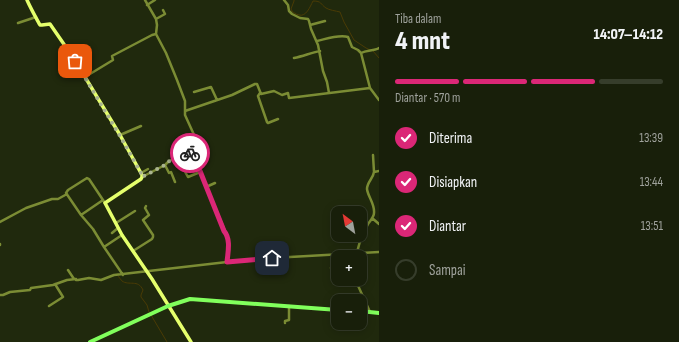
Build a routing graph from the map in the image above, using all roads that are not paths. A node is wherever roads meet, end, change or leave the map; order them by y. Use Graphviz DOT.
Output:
graph roads {
  1 [pos="27,0"];
  2 [pos="145,0"];
  3 [pos="156,0"];
  4 [pos="284,0"];
  5 [pos="148,5"];
  6 [pos="163,10"];
  7 [pos="36,17"];
  8 [pos="156,19"];
  9 [pos="324,21"];
  10 [pos="18,23"];
  11 [pos="310,25"];
  12 [pos="156,34"];
  13 [pos="317,41"];
  14 [pos="379,48"];
  15 [pos="320,51"];
  16 [pos="361,53"];
  17 [pos="294,58"];
  18 [pos="85,77"];
  19 [pos="370,88"];
  20 [pos="194,92"];
  21 [pos="329,93"];
  22 [pos="260,94"];
  23 [pos="217,100"];
  24 [pos="379,100"];
  25 [pos="185,112"];
  26 [pos="278,119"];
  27 [pos="141,126"];
  28 [pos="120,136"];
  29 [pos="198,150"];
  30 [pos="373,155"];
  31 [pos="165,165"];
  32 [pos="148,170"];
  33 [pos="184,170"];
  34 [pos="379,171"];
  35 [pos="200,172"];
  36 [pos="374,172"];
  37 [pos="142,175"];
  38 [pos="175,182"];
  39 [pos="215,183"];
  40 [pos="206,187"];
  41 [pos="67,194"];
  42 [pos="104,202"];
  43 [pos="146,206"];
  44 [pos="135,211"];
  45 [pos="81,215"];
  46 [pos="372,218"];
  47 [pos="0,222"];
  48 [pos="116,223"];
  49 [pos="379,224"];
  50 [pos="118,228"];
  51 [pos="112,233"];
  52 [pos="122,235"];
  53 [pos="104,248"];
  54 [pos="358,250"];
  55 [pos="133,251"];
  56 [pos="379,252"];
  57 [pos="367,254"];
  58 [pos="331,256"];
  59 [pos="227,262"];
  60 [pos="68,270"];
  61 [pos="147,272"];
  62 [pos="123,275"];
  63 [pos="74,279"];
  64 [pos="56,285"];
  65 [pos="358,286"];
  66 [pos="0,295"];
  67 [pos="48,306"];
  68 [pos="168,306"];
  69 [pos="289,306"];
  70 [pos="331,309"];
  71 [pos="155,312"];
  72 [pos="367,312"];
  73 [pos="370,312"];
  74 [pos="379,313"];
  75 [pos="285,323"];
  76 [pos="90,342"];
  77 [pos="94,342"];
  78 [pos="191,342"];
  1 -- 7 [label="street"];
  2 -- 5 [label="street"];
  3 -- 5 [label="street"];
  4 -- 11 [label="street"];
  5 -- 8 [label="street"];
  6 -- 8 [label="street"];
  7 -- 10 [label="street"];
  7 -- 18 [label="street"];
  8 -- 12 [label="street"];
  9 -- 11 [label="street"];
  11 -- 13 [label="street"];
  12 -- 18 [label="street"];
  12 -- 25 [label="street"];
  13 -- 15 [label="street"];
  13 -- 16 [label="street"];
  14 -- 16 [label="street"];
  15 -- 17 [label="street"];
  15 -- 21 [label="street"];
  16 -- 19 [label="street"];
  18 -- 28 [label="street"];
  19 -- 21 [label="street"];
  19 -- 24 [label="street"];
  20 -- 23 [label="street"];
  21 -- 22 [label="street"];
  22 -- 23 [label="street"];
  22 -- 26 [label="street"];
  23 -- 25 [label="street"];
  25 -- 29 [label="street"];
  27 -- 28 [label="street"];
  28 -- 37 [label="street"];
  29 -- 31 [label="street"];
  29 -- 35 [label="street"];
  30 -- 36 [label="street"];
  31 -- 37 [label="street"];
  31 -- 38 [label="street"];
  32 -- 37 [label="street"];
  33 -- 35 [label="street"];
  34 -- 36 [label="street"];
  35 -- 40 [label="street"];
  36 -- 46 [label="street"];
  37 -- 42 [label="street"];
  39 -- 40 [label="street"];
  40 -- 59 [label="street"];
  41 -- 42 [label="street"];
  41 -- 45 [label="street"];
  41 -- 47 [label="street"];
  42 -- 45 [label="street"];
  42 -- 48 [label="street"];
  43 -- 55 [label="street"];
  44 -- 48 [label="street"];
  45 -- 53 [label="street"];
  46 -- 49 [label="street"];
  46 -- 54 [label="street"];
  48 -- 50 [label="street"];
  50 -- 51 [label="street"];
  50 -- 52 [label="street"];
  52 -- 53 [label="street"];
  52 -- 55 [label="street"];
  53 -- 62 [label="street"];
  55 -- 61 [label="street"];
  56 -- 57 [label="street"];
  58 -- 59 [label="street"];
  59 -- 61 [label="street"];
  60 -- 63 [label="street"];
  61 -- 62 [label="street"];
  61 -- 68 [label="street"];
  62 -- 63 [label="street"];
  63 -- 64 [label="street"];
  64 -- 66 [label="street"];
  64 -- 67 [label="street"];
  65 -- 73 [label="street"];
  68 -- 69 [label="main road"];
  68 -- 71 [label="main road"];
  68 -- 78 [label="street"];
  69 -- 70 [label="main road"];
  69 -- 75 [label="street"];
  71 -- 76 [label="main road"];
  71 -- 77 [label="main road"];
  72 -- 73 [label="main road"];
  73 -- 74 [label="main road"];
}
